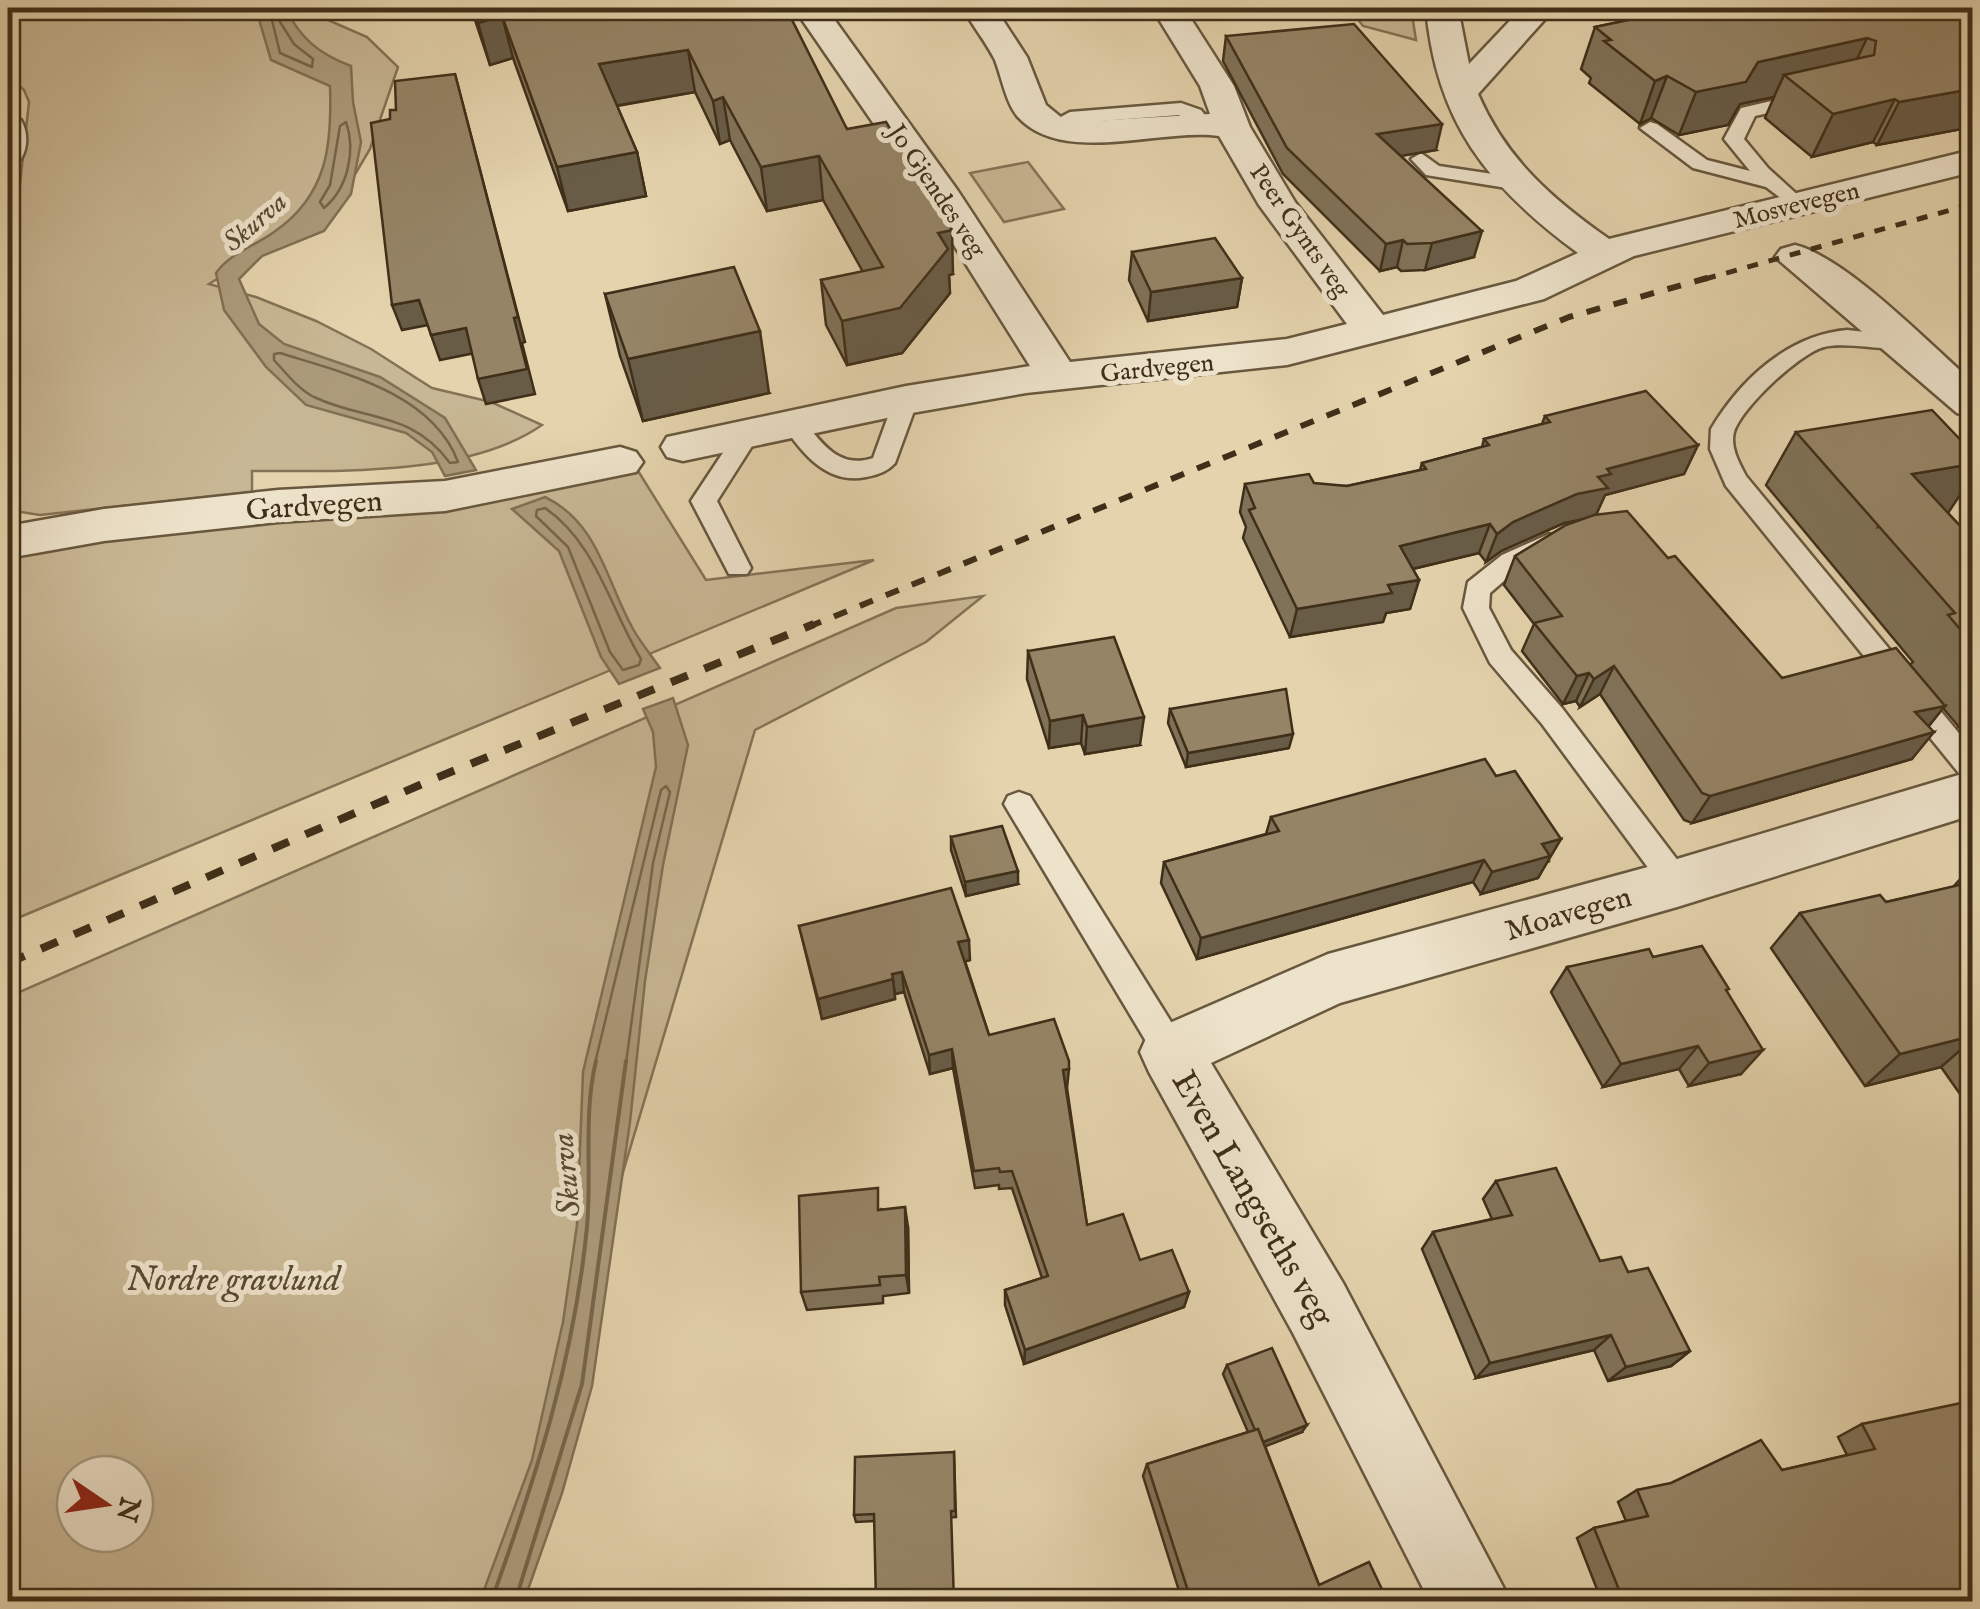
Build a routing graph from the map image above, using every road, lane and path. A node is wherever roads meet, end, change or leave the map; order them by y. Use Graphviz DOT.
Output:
graph roads {
  1 [pos="810,8"];
  2 [pos="980,8"];
  3 [pos="1168,8"];
  4 [pos="1442,8"];
  5 [pos="1539,8"];
  6 [pos="1460,94"];
  7 [pos="1830,94"];
  8 [pos="1217,125"];
  9 [pos="8,128"];
  10 [pos="1650,128"];
  11 [pos="8,150"];
  12 [pos="1421,159"];
  13 [pos="1972,161"];
  14 [pos="1513,182"];
  15 [pos="1784,193"];
  16 [pos="1735,219"];
  17 [pos="1613,252"];
  18 [pos="1374,330"];
  19 [pos="1904,343"];
  20 [pos="1956,373"];
  21 [pos="1059,378"];
  22 [pos="906,400"];
  23 [pos="1972,404"];
  24 [pos="794,422"];
  25 [pos="748,432"];
  26 [pos="683,447"];
  27 [pos="620,462"];
  28 [pos="1578,531"];
  29 [pos="10,539"];
  30 [pos="738,568"];
  31 [pos="1972,769"];
  32 [pos="1972,793"];
  33 [pos="1019,804"];
  34 [pos="1677,883"];
  35 [pos="1171,1052"];
  36 [pos="1472,1602"];
  1 -- 21 [label="street, Jo Gjendes veg"];
  2 -- 8 [label="street"];
  3 -- 8 [label="street, Peer Gynts veg"];
  4 -- 6 [label="street"];
  5 -- 6 [label="street"];
  6 -- 14 [label="street"];
  7 -- 15 [label="lane"];
  8 -- 18 [label="street, Peer Gynts veg"];
  9 -- 11 [label="street"];
  10 -- 15 [label="lane"];
  12 -- 14 [label="lane"];
  13 -- 15 [label="street, Mosvevegen"];
  14 -- 17 [label="street"];
  15 -- 16 [label="street, Mosvevegen"];
  16 -- 17 [label="street, Mosvevegen"];
  16 -- 19 [label="street"];
  17 -- 18 [label="street, Gardvegen"];
  18 -- 21 [label="street, Gardvegen"];
  19 -- 20 [label="street"];
  19 -- 31 [label="lane"];
  20 -- 23 [label="street"];
  21 -- 22 [label="street, Gardvegen"];
  22 -- 24 [label="street, Gardvegen"];
  22 -- 24 [label="lane"];
  24 -- 25 [label="street, Gardvegen"];
  25 -- 26 [label="street, Gardvegen"];
  25 -- 30 [label="lane"];
  27 -- 29 [label="street, Gardvegen"];
  28 -- 34 [label="lane"];
  32 -- 34 [label="street, Moavegen"];
  33 -- 35 [label="lane, Even Langseths veg"];
  34 -- 35 [label="street, Moavegen"];
  35 -- 36 [label="street, Even Langseths veg"];
}
